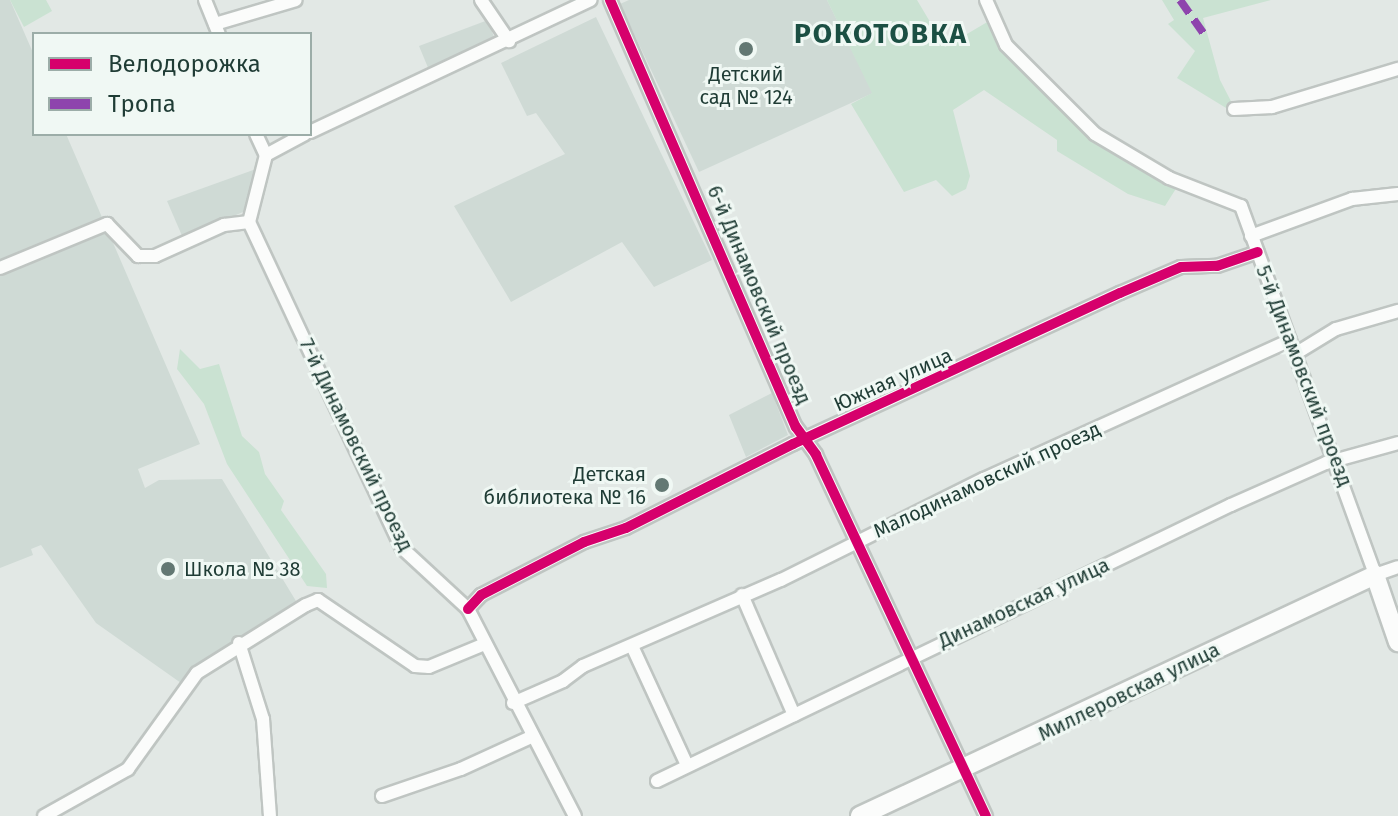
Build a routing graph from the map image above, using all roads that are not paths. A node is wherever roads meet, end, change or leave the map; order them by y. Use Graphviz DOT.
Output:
graph roads {
  1 [pos="205,0"];
  2 [pos="296,0"];
  3 [pos="481,0"];
  4 [pos="591,0"];
  5 [pos="610,0"];
  6 [pos="986,0"];
  7 [pos="217,29"];
  8 [pos="509,41"];
  9 [pos="1398,69"];
  10 [pos="1234,109"];
  11 [pos="312,131"];
  12 [pos="257,136"];
  13 [pos="302,136"];
  14 [pos="266,155"];
  15 [pos="1398,194"];
  16 [pos="249,222"];
  17 [pos="1251,236"];
  18 [pos="1258,252"];
  19 [pos="0,268"];
  20 [pos="1398,311"];
  21 [pos="1290,340"];
  22 [pos="1295,354"];
  23 [pos="804,440"];
  24 [pos="1398,443"];
  25 [pos="1335,460"];
  26 [pos="855,541"];
  27 [pos="1398,567"];
  28 [pos="1375,575"];
  29 [pos="742,595"];
  30 [pos="468,609"];
  31 [pos="1398,642"];
  32 [pos="239,643"];
  33 [pos="482,645"];
  34 [pos="632,646"];
  35 [pos="911,656"];
  36 [pos="513,703"];
  37 [pos="794,715"];
  38 [pos="531,737"];
  39 [pos="687,765"];
  40 [pos="962,769"];
  41 [pos="657,781"];
  42 [pos="382,796"];
  43 [pos="44,816"];
  44 [pos="270,816"];
  45 [pos="575,816"];
  46 [pos="860,816"];
  47 [pos="986,816"];
  1 -- 7 [label="street"];
  2 -- 7 [label="street"];
  3 -- 8 [label="street"];
  4 -- 8 [label="street"];
  5 -- 23 [label="street, 6-й Динамовский проезд"];
  6 -- 17 [label="street, 5-й Динамовский проезд"];
  8 -- 11 [label="street"];
  9 -- 10 [label="street"];
  12 -- 14 [label="street"];
  13 -- 14 [label="street"];
  14 -- 16 [label="street"];
  15 -- 17 [label="street"];
  16 -- 19 [label="street"];
  16 -- 30 [label="street, 7-й Динамовский проезд"];
  17 -- 18 [label="street, 5-й Динамовский проезд"];
  18 -- 21 [label="street, 5-й Динамовский проезд"];
  18 -- 23 [label="street, Южная улица"];
  20 -- 22 [label="street"];
  21 -- 22 [label="street, 5-й Динамовский проезд"];
  21 -- 26 [label="street, Малодинамовский проезд"];
  22 -- 25 [label="street, 5-й Динамовский проезд"];
  23 -- 26 [label="street, 6-й Динамовский проезд"];
  23 -- 30 [label="street, Южная улица"];
  24 -- 25 [label="street, Динамовская улица"];
  25 -- 28 [label="street, 5-й Динамовский проезд"];
  25 -- 35 [label="street, Динамовская улица"];
  26 -- 29 [label="street, Малодинамовский проезд"];
  26 -- 35 [label="street, 6-й Динамовский проезд"];
  27 -- 28 [label="street, Миллеровская улица"];
  28 -- 31 [label="street, 5-й Динамовский проезд"];
  28 -- 40 [label="street, Миллеровская улица"];
  29 -- 34 [label="street, Малодинамовский проезд"];
  29 -- 37 [label="street"];
  30 -- 33 [label="street, 7-й Динамовский проезд"];
  32 -- 33 [label="street"];
  32 -- 43 [label="street"];
  32 -- 44 [label="street"];
  33 -- 36 [label="street, 7-й Динамовский проезд"];
  34 -- 36 [label="street, Малодинамовский проезд"];
  34 -- 39 [label="street"];
  35 -- 37 [label="street, Динамовская улица"];
  35 -- 40 [label="street, 6-й Динамовский проезд"];
  36 -- 38 [label="street, 7-й Динамовский проезд"];
  37 -- 39 [label="street, Динамовская улица"];
  38 -- 42 [label="street"];
  38 -- 45 [label="street, 7-й Динамовский проезд"];
  39 -- 41 [label="street, Динамовская улица"];
  40 -- 46 [label="street, Миллеровская улица"];
  40 -- 47 [label="street, 6-й Динамовский проезд"];
}
